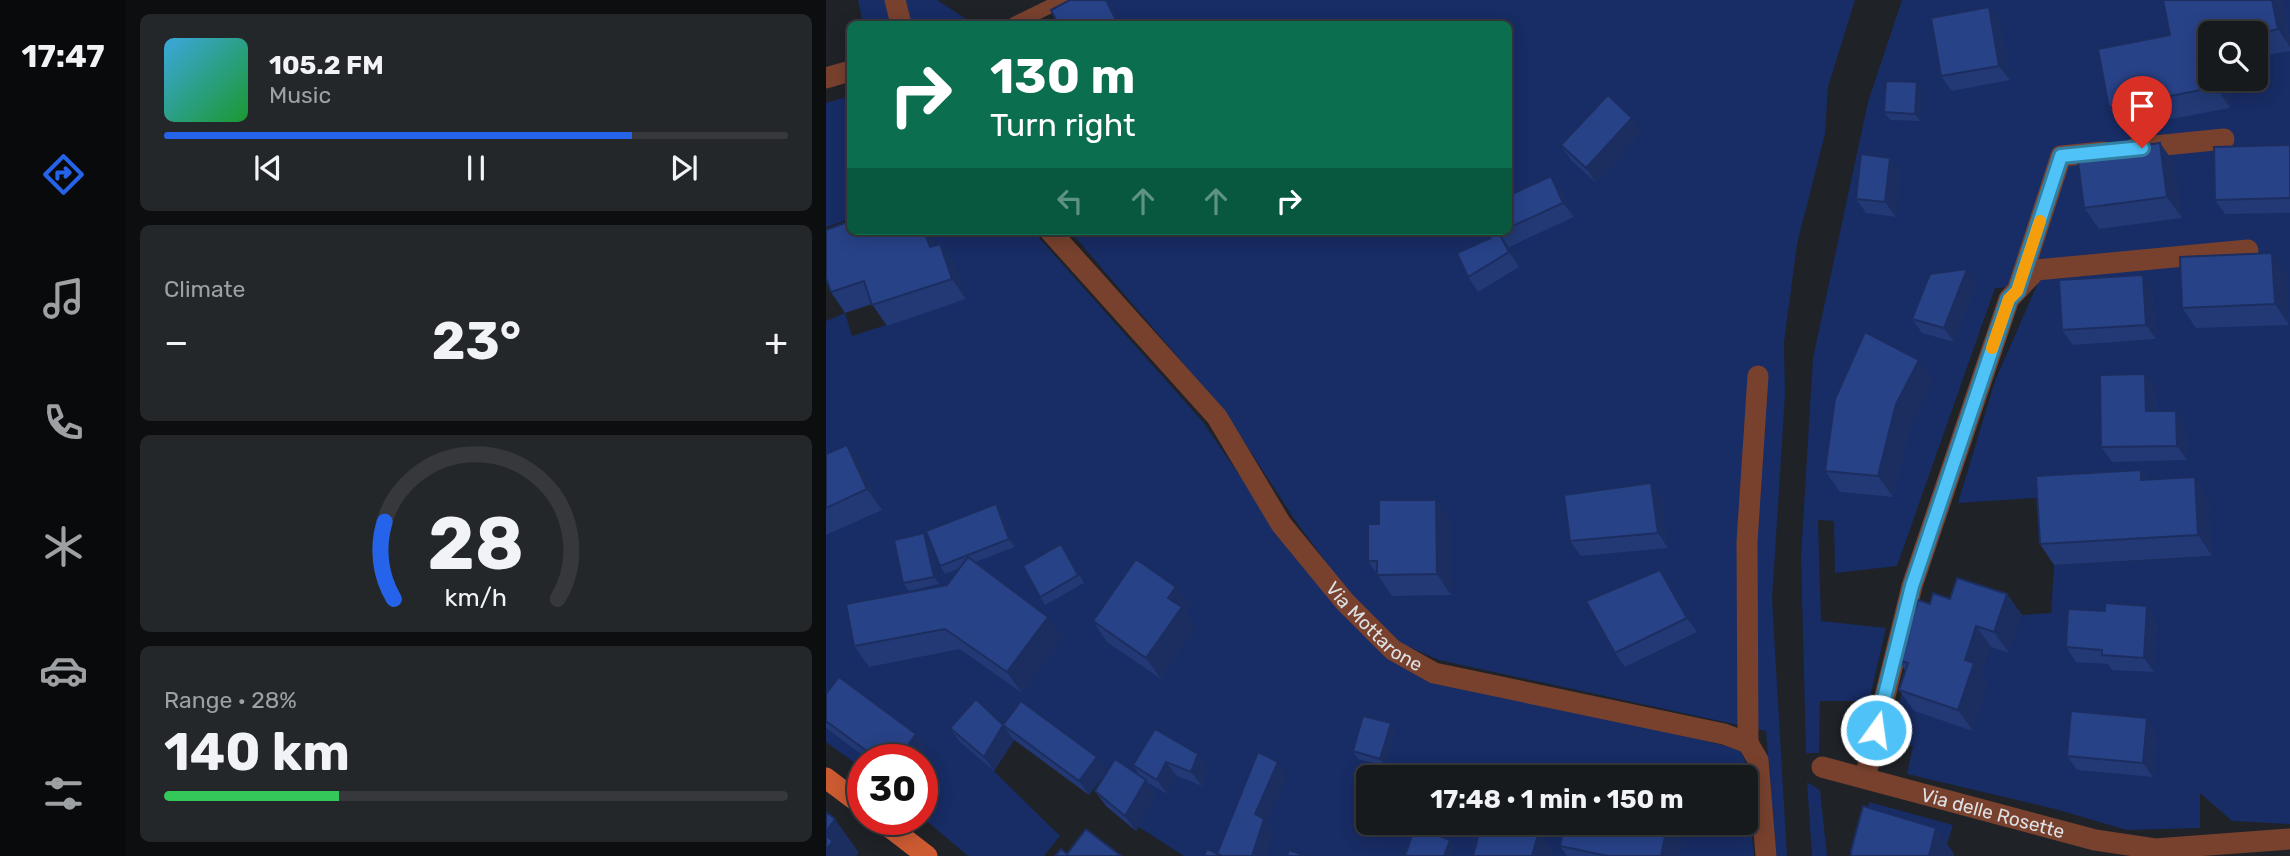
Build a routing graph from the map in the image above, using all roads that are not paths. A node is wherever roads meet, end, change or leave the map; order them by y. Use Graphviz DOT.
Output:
graph roads {
  1 [pos="895,0"];
  2 [pos="1063,0"];
  3 [pos="900,21"];
  4 [pos="1020,21"];
  5 [pos="847,72"];
  6 [pos="826,78"];
  7 [pos="2224,139"];
  8 [pos="1054,235"];
  9 [pos="2248,250"];
  10 [pos="2017,291"];
  11 [pos="1758,376"];
  12 [pos="1748,743"];
  13 [pos="1822,767"];
  14 [pos="826,778"];
  15 [pos="1865,778"];
  16 [pos="847,794"];
  17 [pos="892,835"];
  18 [pos="900,835"];
  19 [pos="2290,839"];
  20 [pos="2128,850"];
  21 [pos="907,856"];
  22 [pos="927,856"];
  23 [pos="1766,856"];
  1 -- 3 [label="street"];
  2 -- 4 [label="lane"];
  5 -- 6 [label="street"];
  7 -- 10 [label="street"];
  8 -- 12 [label="street, Via Mottarone"];
  9 -- 10 [label="street"];
  10 -- 15 [label="street"];
  11 -- 12 [label="street"];
  12 -- 23 [label="street"];
  13 -- 15 [label="street, Via delle Rosette"];
  14 -- 16 [label="main road"];
  15 -- 20 [label="street, Via delle Rosette"];
  17 -- 21 [label="main road"];
  18 -- 22 [label="main road"];
  19 -- 20 [label="street, Via delle Rosette"];
}
